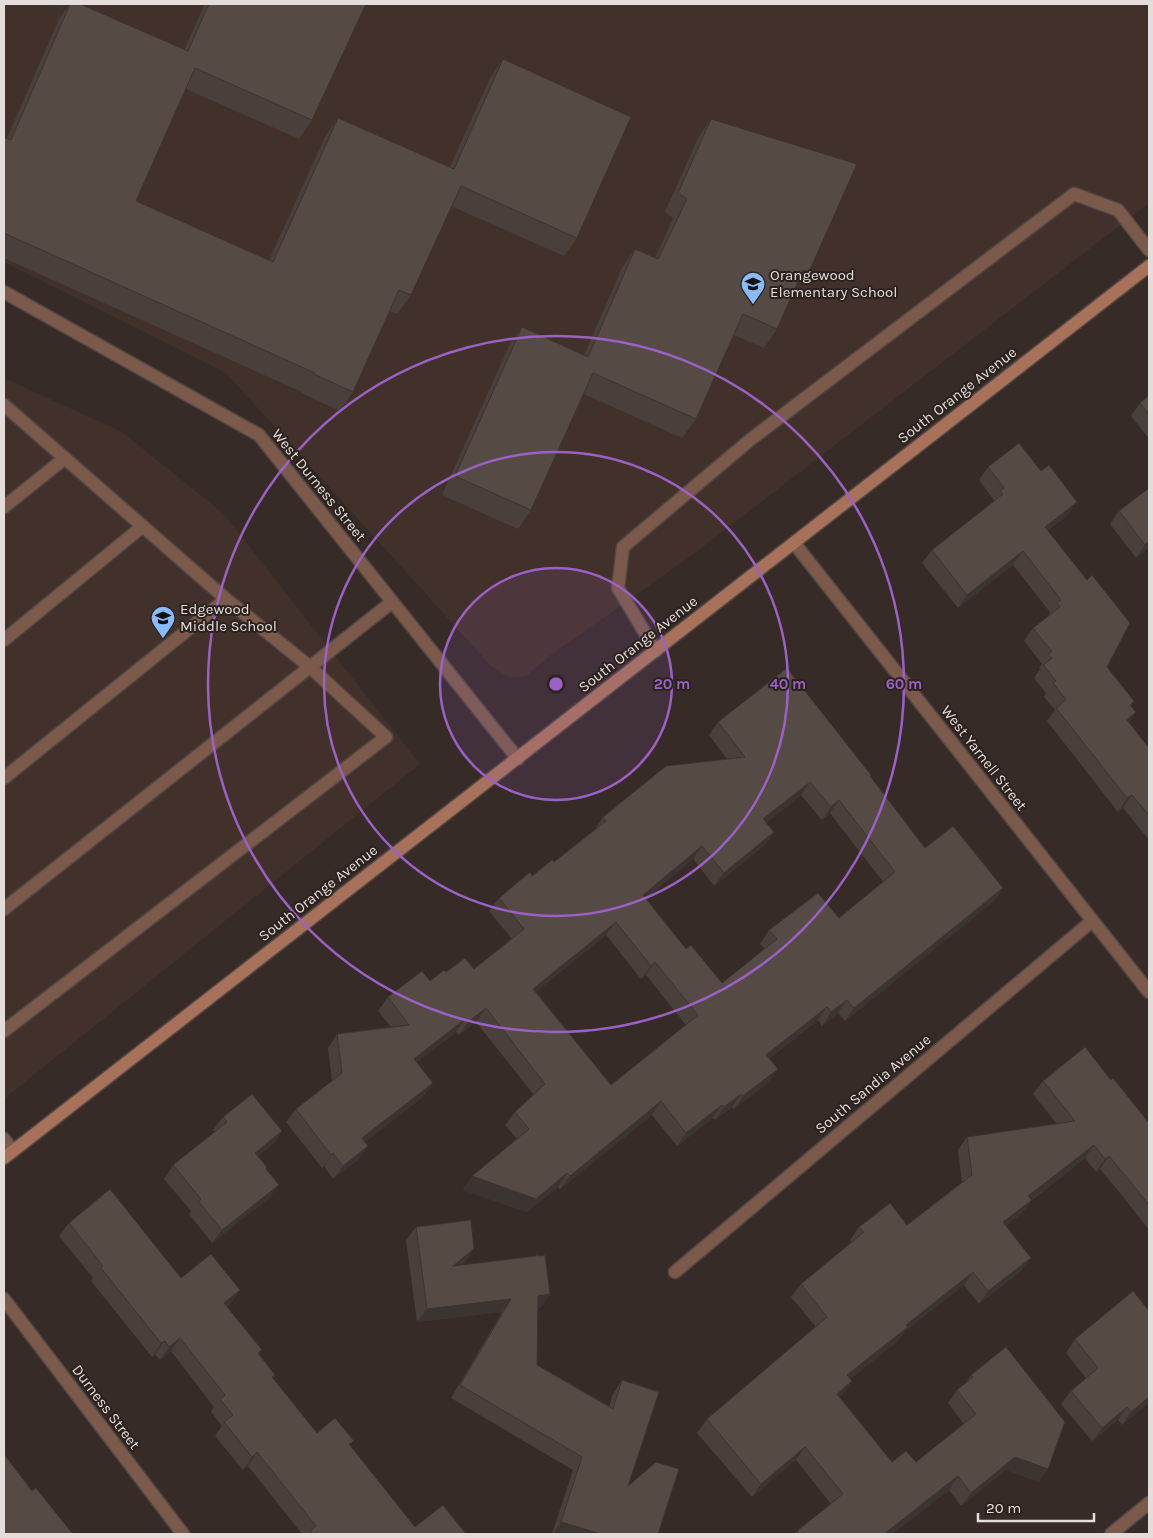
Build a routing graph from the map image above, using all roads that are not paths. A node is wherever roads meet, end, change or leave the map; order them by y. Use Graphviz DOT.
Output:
graph roads {
  1 [pos="1149,250"];
  2 [pos="1149,266"];
  3 [pos="4,292"];
  4 [pos="4,405"];
  5 [pos="65,458"];
  6 [pos="4,507"];
  7 [pos="143,526"];
  8 [pos="794,543"];
  9 [pos="226,599"];
  10 [pos="392,602"];
  11 [pos="4,640"];
  12 [pos="656,651"];
  13 [pos="310,667"];
  14 [pos="518,759"];
  15 [pos="4,778"];
  16 [pos="4,909"];
  17 [pos="1092,921"];
  18 [pos="1149,992"];
  19 [pos="4,1031"];
  20 [pos="4,1139"];
  21 [pos="8,1154"];
  22 [pos="675,1272"];
  23 [pos="4,1299"];
  24 [pos="1149,1502"];
  25 [pos="183,1534"];
  26 [pos="1111,1534"];
  1 -- 12 [label="street"];
  2 -- 8 [label="street, South Orange Avenue"];
  3 -- 10 [label="street, West Durness Street"];
  4 -- 5 [label="street"];
  5 -- 6 [label="street"];
  5 -- 7 [label="street"];
  7 -- 9 [label="street"];
  7 -- 11 [label="street"];
  8 -- 12 [label="street, South Orange Avenue"];
  8 -- 17 [label="street, West Yarnell Street"];
  9 -- 13 [label="street"];
  9 -- 15 [label="street"];
  10 -- 13 [label="street"];
  10 -- 14 [label="street, West Durness Street"];
  12 -- 14 [label="street, South Orange Avenue"];
  13 -- 16 [label="street"];
  13 -- 19 [label="street"];
  14 -- 21 [label="street, South Orange Avenue"];
  17 -- 18 [label="street, West Yarnell Street"];
  17 -- 22 [label="street, South Sandia Avenue"];
  20 -- 21 [label="street"];
  23 -- 25 [label="street, Durness Street"];
  24 -- 26 [label="street"];
}
